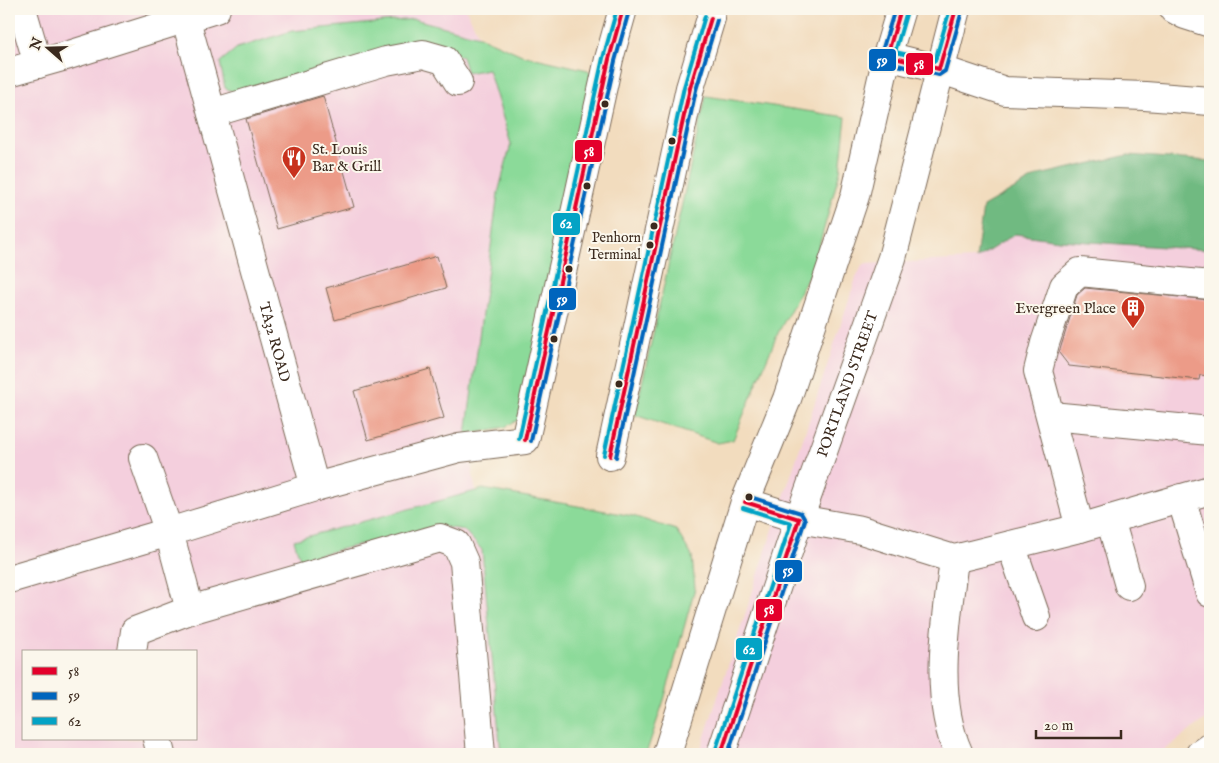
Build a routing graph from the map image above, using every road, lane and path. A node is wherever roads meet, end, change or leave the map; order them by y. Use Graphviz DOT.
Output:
graph roads {
  1 [pos="22,9"];
  2 [pos="216,9"];
  3 [pos="623,9"];
  4 [pos="901,9"];
  5 [pos="956,9"];
  6 [pos="1174,9"];
  7 [pos="711,18"];
  8 [pos="186,20"];
  9 [pos="1210,23"];
  10 [pos="887,56"];
  11 [pos="38,64"];
  12 [pos="940,69"];
  13 [pos="9,72"];
  14 [pos="458,82"];
  15 [pos="1210,101"];
  16 [pos="212,113"];
  17 [pos="1210,286"];
  18 [pos="1051,416"];
  19 [pos="1210,431"];
  20 [pos="610,456"];
  21 [pos="142,458"];
  22 [pos="315,487"];
  23 [pos="1210,490"];
  24 [pos="1181,498"];
  25 [pos="745,502"];
  26 [pos="799,519"];
  27 [pos="1110,520"];
  28 [pos="1080,528"];
  29 [pos="169,532"];
  30 [pos="1011,545"];
  31 [pos="954,558"];
  32 [pos="9,578"];
  33 [pos="1129,586"];
  34 [pos="1210,593"];
  35 [pos="190,610"];
  36 [pos="1036,617"];
  37 [pos="132,650"];
  38 [pos="157,740"];
  39 [pos="1210,747"];
  40 [pos="161,754"];
  41 [pos="481,754"];
  42 [pos="667,754"];
  43 [pos="721,754"];
  44 [pos="959,754"];
  45 [pos="1200,754"];
  1 -- 11 [label="main road"];
  2 -- 8 [label="main road"];
  3 -- 22 [label="main road"];
  4 -- 10 [label="main road"];
  5 -- 12 [label="main road, PORTLAND STREET"];
  6 -- 9 [label="main road"];
  7 -- 20 [label="main road"];
  8 -- 11 [label="main road"];
  8 -- 16 [label="main road, TA32 ROAD"];
  10 -- 12 [label="main road"];
  10 -- 25 [label="main road"];
  11 -- 13 [label="main road"];
  12 -- 15 [label="main road"];
  12 -- 26 [label="main road, PORTLAND STREET"];
  14 -- 16 [label="main road"];
  16 -- 22 [label="main road, TA32 ROAD"];
  17 -- 18 [label="main road"];
  18 -- 19 [label="main road"];
  18 -- 28 [label="main road"];
  21 -- 29 [label="main road"];
  22 -- 29 [label="main road"];
  23 -- 24 [label="main road"];
  24 -- 27 [label="main road"];
  24 -- 34 [label="main road"];
  25 -- 26 [label="main road"];
  25 -- 42 [label="main road"];
  26 -- 31 [label="main road"];
  26 -- 43 [label="main road, PORTLAND STREET"];
  27 -- 28 [label="main road"];
  27 -- 33 [label="main road"];
  28 -- 30 [label="main road"];
  29 -- 32 [label="main road"];
  29 -- 35 [label="main road"];
  30 -- 31 [label="main road"];
  30 -- 36 [label="main road"];
  31 -- 44 [label="main road"];
  35 -- 37 [label="main road"];
  35 -- 41 [label="main road"];
  38 -- 40 [label="main road"];
  39 -- 45 [label="main road"];
}
